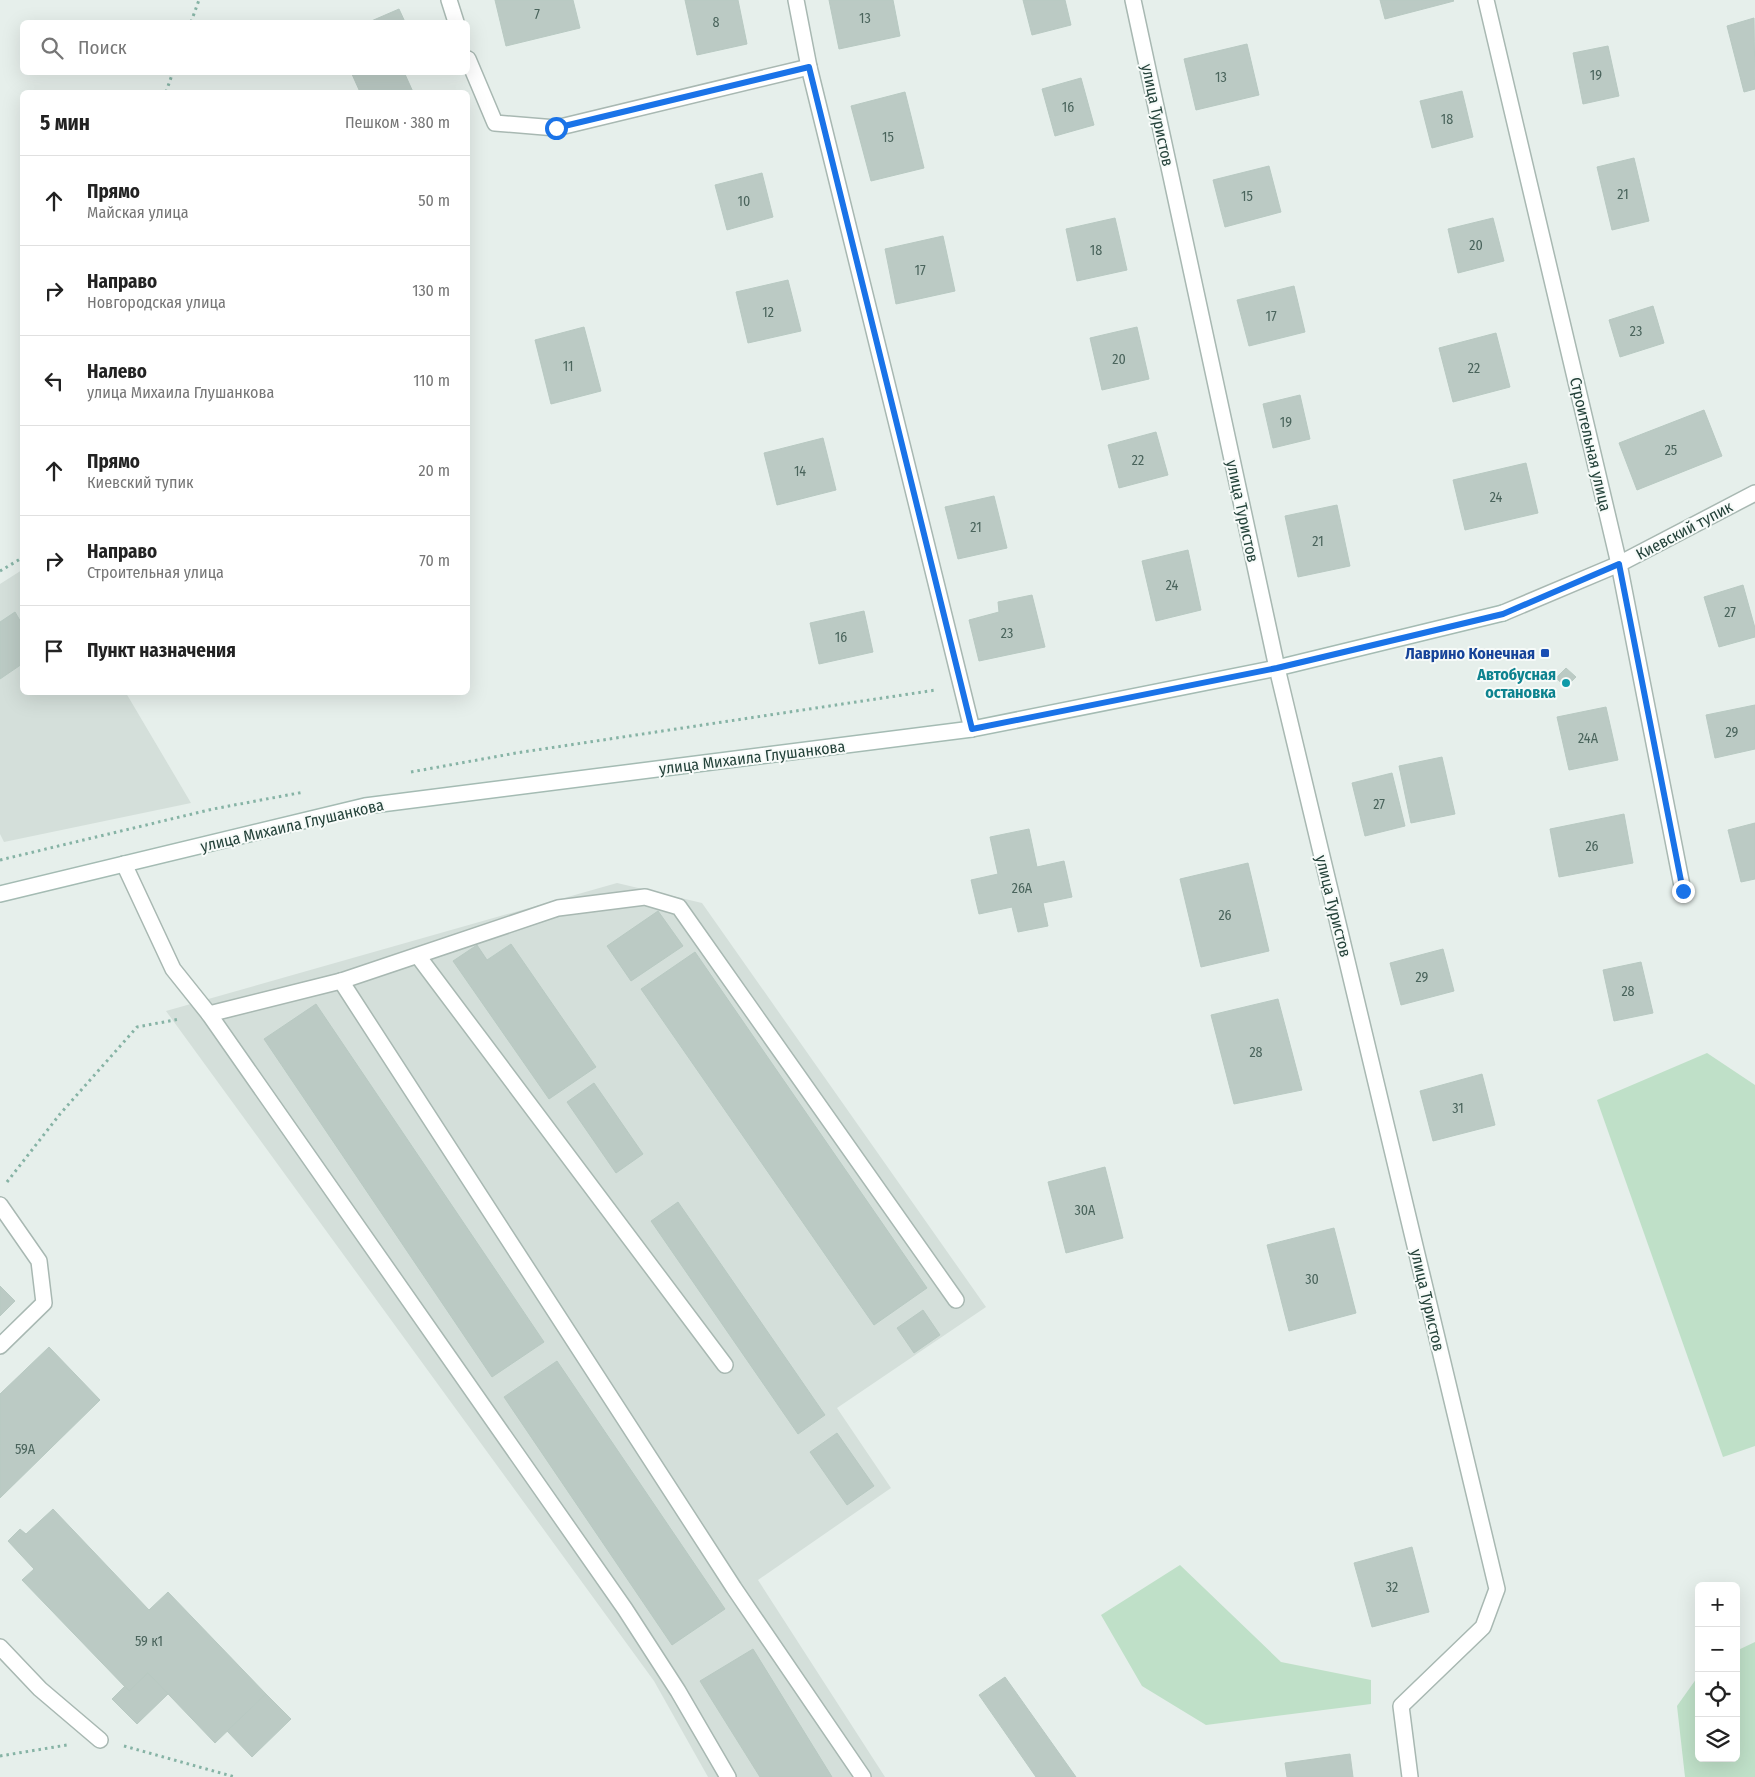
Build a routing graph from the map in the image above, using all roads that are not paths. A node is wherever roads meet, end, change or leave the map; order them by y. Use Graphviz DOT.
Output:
graph roads {
  1 [pos="448,0"];
  2 [pos="796,0"];
  3 [pos="1133,0"];
  4 [pos="1486,0"];
  5 [pos="455,20"];
  6 [pos="470,64"];
  7 [pos="809,67"];
  8 [pos="1755,493"];
  9 [pos="1619,564"];
  10 [pos="1503,614"];
  11 [pos="1277,668"];
  12 [pos="972,729"];
  13 [pos="124,864"];
  14 [pos="1683,891"];
  15 [pos="0,894"];
  16 [pos="418,956"];
  17 [pos="341,982"];
  18 [pos="209,1014"];
  19 [pos="0,1205"];
  20 [pos="956,1300"];
  21 [pos="0,1346"];
  22 [pos="725,1365"];
  23 [pos="0,1647"];
  24 [pos="100,1740"];
  25 [pos="728,1777"];
  26 [pos="863,1777"];
  27 [pos="1410,1777"];
  1 -- 5 [label="street"];
  2 -- 7 [label="street"];
  3 -- 11 [label="street, улица Туристов"];
  4 -- 9 [label="street, Строительная улица"];
  6 -- 7 [label="street"];
  7 -- 12 [label="street"];
  8 -- 9 [label="street, Киевский тупик"];
  9 -- 10 [label="street, Киевский тупик"];
  9 -- 14 [label="street, Строительная улица"];
  10 -- 11 [label="street, улица Михаила Глушанкова"];
  11 -- 12 [label="street, улица Михаила Глушанкова"];
  11 -- 27 [label="street, улица Туристов"];
  12 -- 13 [label="street, улица Михаила Глушанкова"];
  13 -- 15 [label="street, улица Михаила Глушанкова"];
  13 -- 18 [label="street"];
  16 -- 17 [label="street"];
  16 -- 20 [label="street"];
  16 -- 22 [label="street"];
  17 -- 18 [label="street"];
  17 -- 26 [label="street"];
  18 -- 25 [label="street"];
  19 -- 21 [label="street"];
  23 -- 24 [label="street"];
}
